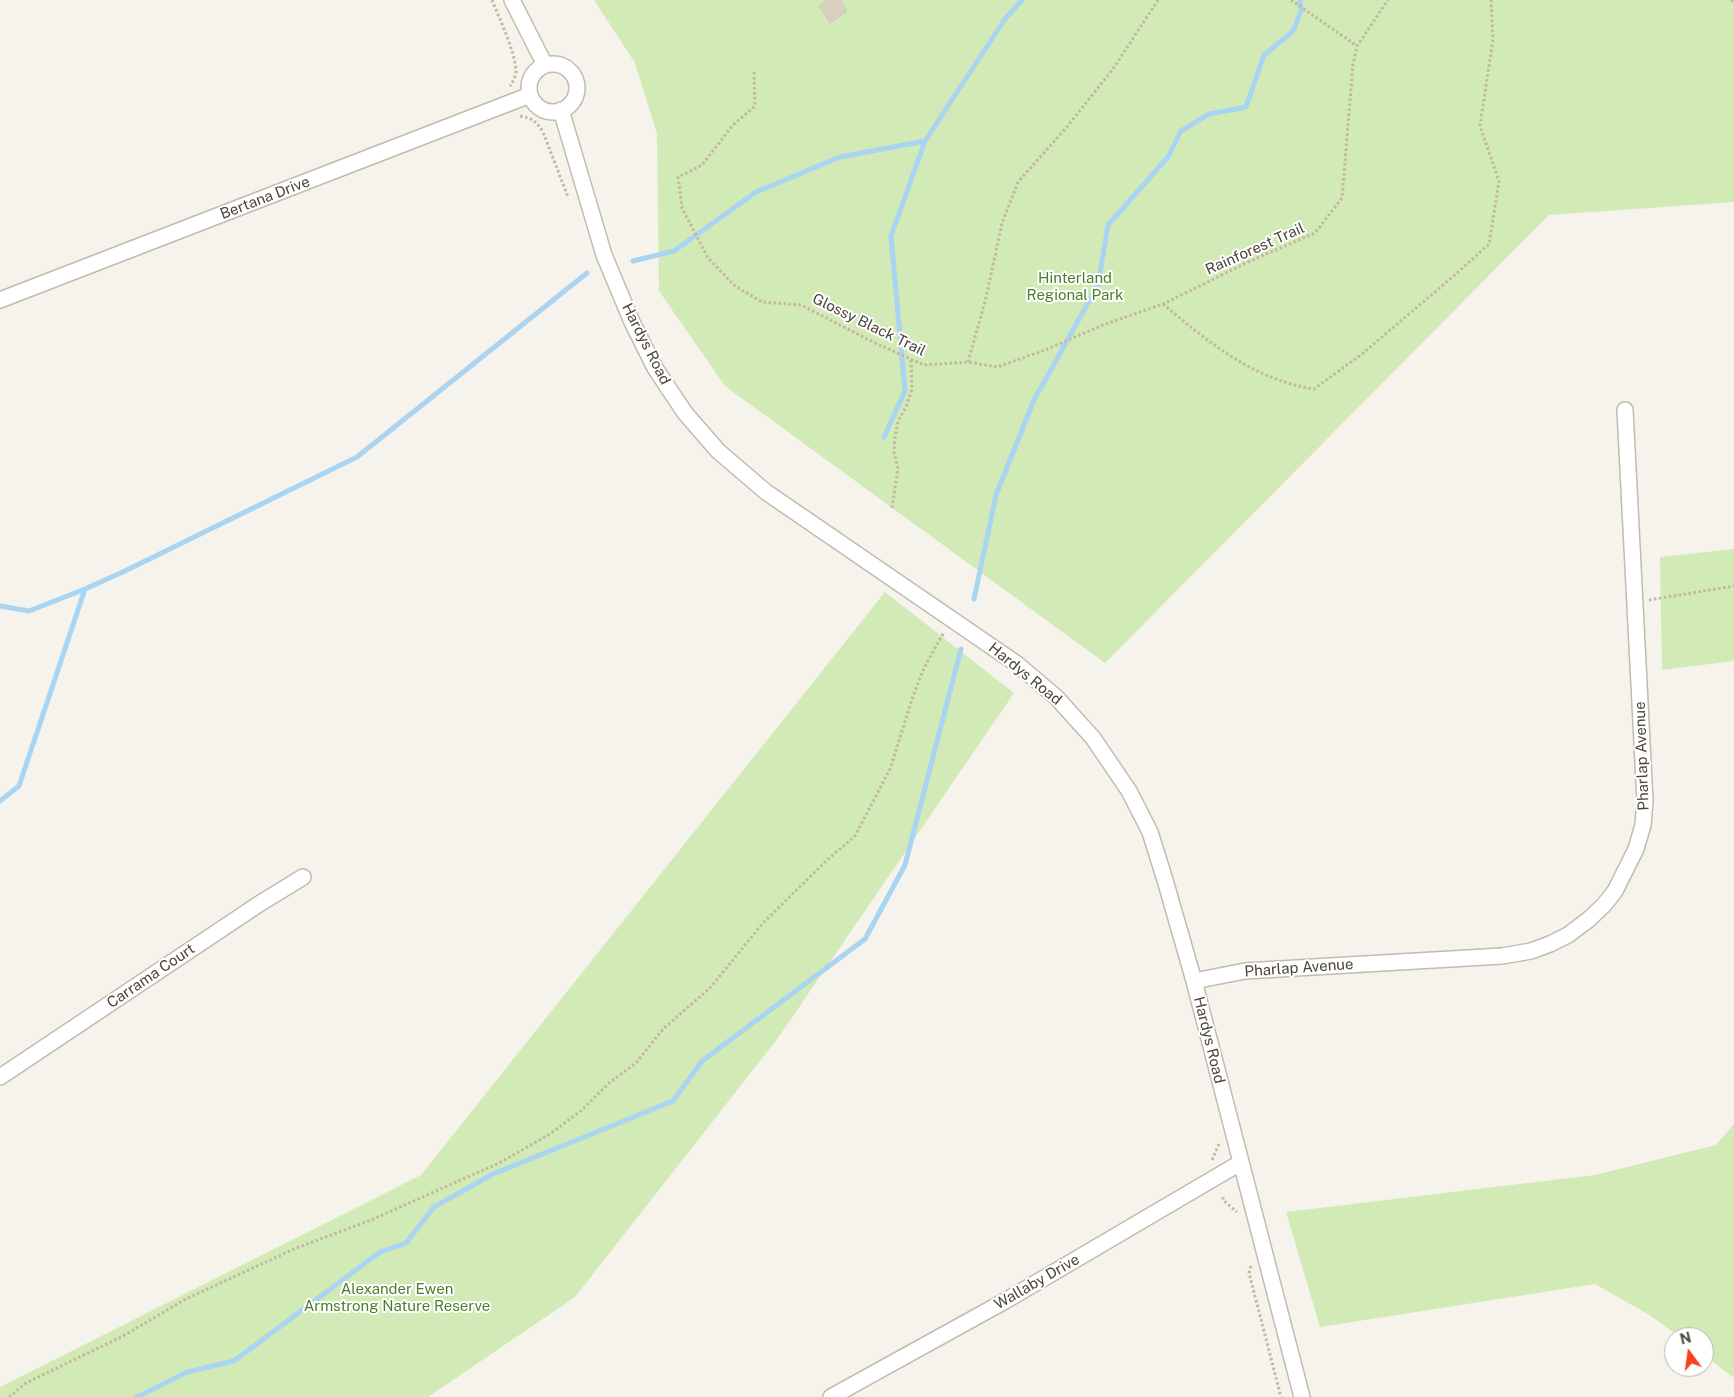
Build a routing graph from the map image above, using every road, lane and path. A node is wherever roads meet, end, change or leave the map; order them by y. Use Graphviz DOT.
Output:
graph roads {
  1 [pos="492,0"];
  2 [pos="512,0"];
  3 [pos="1158,0"];
  4 [pos="1291,0"];
  5 [pos="1388,0"];
  6 [pos="1491,0"];
  7 [pos="1357,46"];
  8 [pos="544,65"];
  9 [pos="754,72"];
  10 [pos="509,87"];
  11 [pos="530,95"];
  12 [pos="561,110"];
  13 [pos="511,118"];
  14 [pos="572,206"];
  15 [pos="0,300"];
  16 [pos="1163,304"];
  17 [pos="911,360"];
  18 [pos="968,362"];
  19 [pos="1625,410"];
  20 [pos="892,508"];
  21 [pos="1734,586"];
  22 [pos="1636,602"];
  23 [pos="948,625"];
  24 [pos="937,626"];
  25 [pos="952,636"];
  26 [pos="303,877"];
  27 [pos="1194,981"];
  28 [pos="0,1077"];
  29 [pos="1220,1140"];
  30 [pos="1212,1160"];
  31 [pos="1240,1163"];
  32 [pos="1223,1197"];
  33 [pos="1238,1215"];
  34 [pos="1252,1261"];
  35 [pos="9,1397"];
  36 [pos="831,1397"];
  37 [pos="1281,1397"];
  38 [pos="1302,1397"];
  1 -- 10 [label="path"];
  2 -- 8 [label="street"];
  3 -- 18 [label="path"];
  4 -- 7 [label="path"];
  5 -- 7 [label="path, Rainforest Trail"];
  6 -- 16 [label="path"];
  7 -- 16 [label="path, Rainforest Trail"];
  8 -- 11 [label="street"];
  8 -- 12 [label="street"];
  9 -- 17 [label="path, Glossy Black Trail"];
  11 -- 12 [label="street"];
  11 -- 15 [label="street, Bertana Drive"];
  12 -- 23 [label="street, Hardys Road"];
  13 -- 14 [label="path"];
  16 -- 18 [label="path, Rainforest Trail"];
  17 -- 18 [label="path, Glossy Black Trail"];
  17 -- 20 [label="path"];
  19 -- 22 [label="street, Pharlap Avenue"];
  21 -- 22 [label="path"];
  22 -- 27 [label="street, Pharlap Avenue"];
  23 -- 24 [label="path"];
  23 -- 25 [label="path"];
  23 -- 27 [label="street, Hardys Road"];
  23 -- 35 [label="path"];
  26 -- 28 [label="street, Carrama Court"];
  27 -- 31 [label="street, Hardys Road"];
  29 -- 30 [label="path"];
  31 -- 36 [label="street, Wallaby Drive"];
  31 -- 38 [label="street, Hardys Road"];
  32 -- 33 [label="path"];
  34 -- 37 [label="path"];
}
